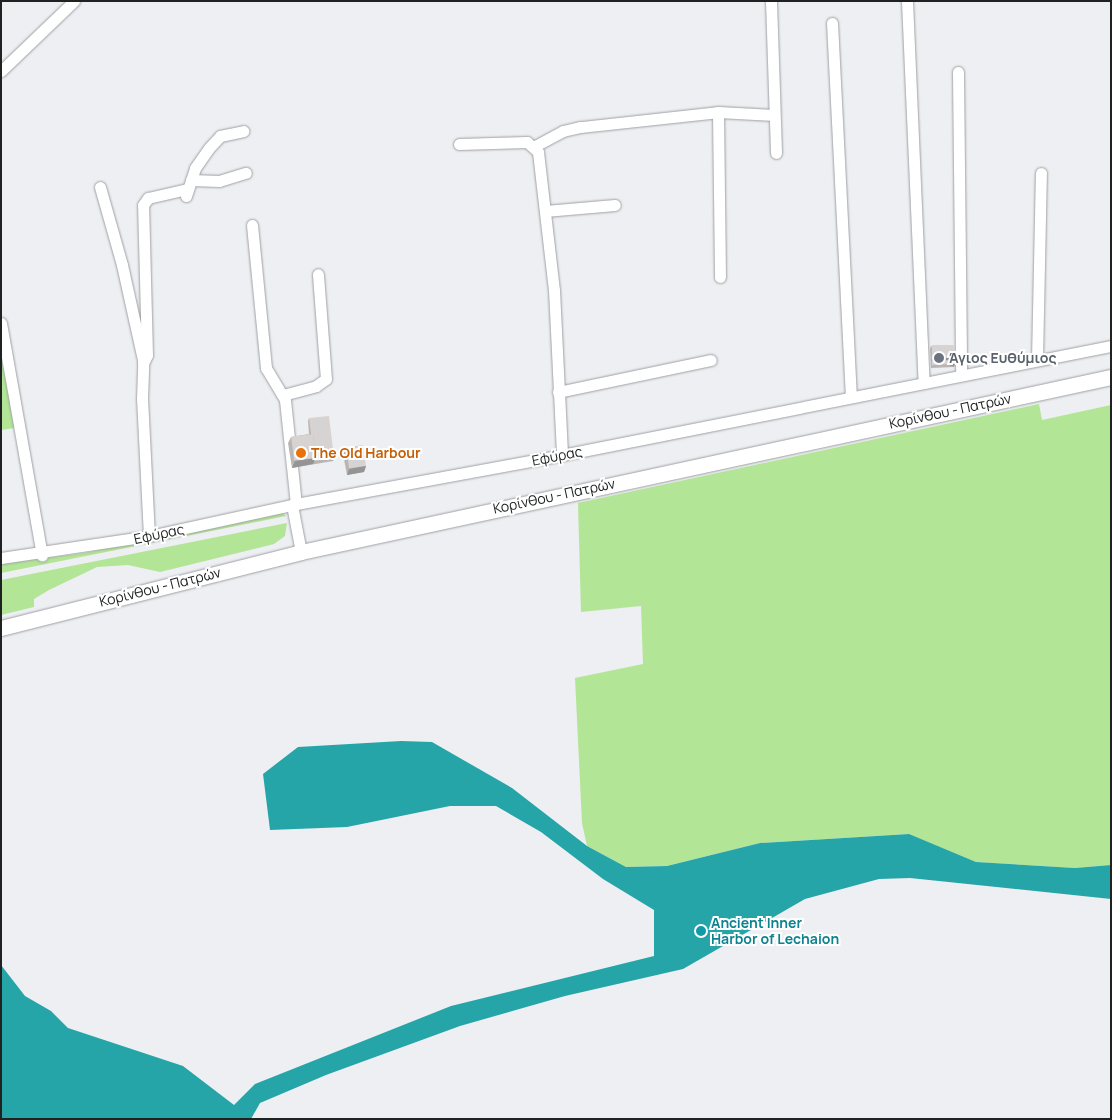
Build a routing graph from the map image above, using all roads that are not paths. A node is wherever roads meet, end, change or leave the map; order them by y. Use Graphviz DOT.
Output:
graph roads {
  1 [pos="74,1"];
  2 [pos="771,1"];
  3 [pos="908,1"];
  4 [pos="832,23"];
  5 [pos="1,71"];
  6 [pos="958,72"];
  7 [pos="718,112"];
  8 [pos="774,115"];
  9 [pos="242,132"];
  10 [pos="459,144"];
  11 [pos="535,146"];
  12 [pos="776,153"];
  13 [pos="246,173"];
  14 [pos="1041,173"];
  15 [pos="100,187"];
  16 [pos="188,189"];
  17 [pos="615,205"];
  18 [pos="545,211"];
  19 [pos="252,225"];
  20 [pos="318,274"];
  21 [pos="720,277"];
  22 [pos="1,323"];
  23 [pos="1111,346"];
  24 [pos="711,360"];
  25 [pos="1037,360"];
  26 [pos="143,363"];
  27 [pos="961,375"];
  28 [pos="1111,377"];
  29 [pos="924,383"];
  30 [pos="558,392"];
  31 [pos="283,395"];
  32 [pos="851,396"];
  33 [pos="562,455"];
  34 [pos="294,504"];
  35 [pos="149,536"];
  36 [pos="301,552"];
  37 [pos="42,555"];
  38 [pos="1,558"];
  39 [pos="1,628"];
  1 -- 5 [label="street"];
  2 -- 8 [label="street"];
  3 -- 29 [label="street"];
  4 -- 32 [label="street"];
  6 -- 27 [label="street"];
  7 -- 8 [label="street"];
  7 -- 11 [label="street"];
  7 -- 21 [label="street"];
  8 -- 12 [label="street"];
  9 -- 16 [label="street"];
  10 -- 11 [label="street"];
  11 -- 18 [label="street"];
  13 -- 16 [label="street"];
  14 -- 25 [label="street"];
  15 -- 26 [label="street"];
  16 -- 26 [label="street"];
  17 -- 18 [label="street"];
  18 -- 30 [label="street"];
  19 -- 31 [label="street"];
  20 -- 31 [label="street"];
  22 -- 37 [label="street"];
  23 -- 25 [label="street, Εφύρας"];
  24 -- 30 [label="street"];
  25 -- 27 [label="street, Εφύρας"];
  26 -- 35 [label="street"];
  27 -- 29 [label="street, Εφύρας"];
  28 -- 36 [label="main road, Κορίνθου - Πατρών"];
  29 -- 32 [label="street, Εφύρας"];
  30 -- 33 [label="street"];
  31 -- 34 [label="street"];
  32 -- 33 [label="street, Εφύρας"];
  33 -- 34 [label="street, Εφύρας"];
  34 -- 35 [label="street, Εφύρας"];
  34 -- 36 [label="street"];
  35 -- 37 [label="street, Εφύρας"];
  36 -- 39 [label="main road, Κορίνθου - Πατρών"];
  37 -- 38 [label="street, Εφύρας"];
}
